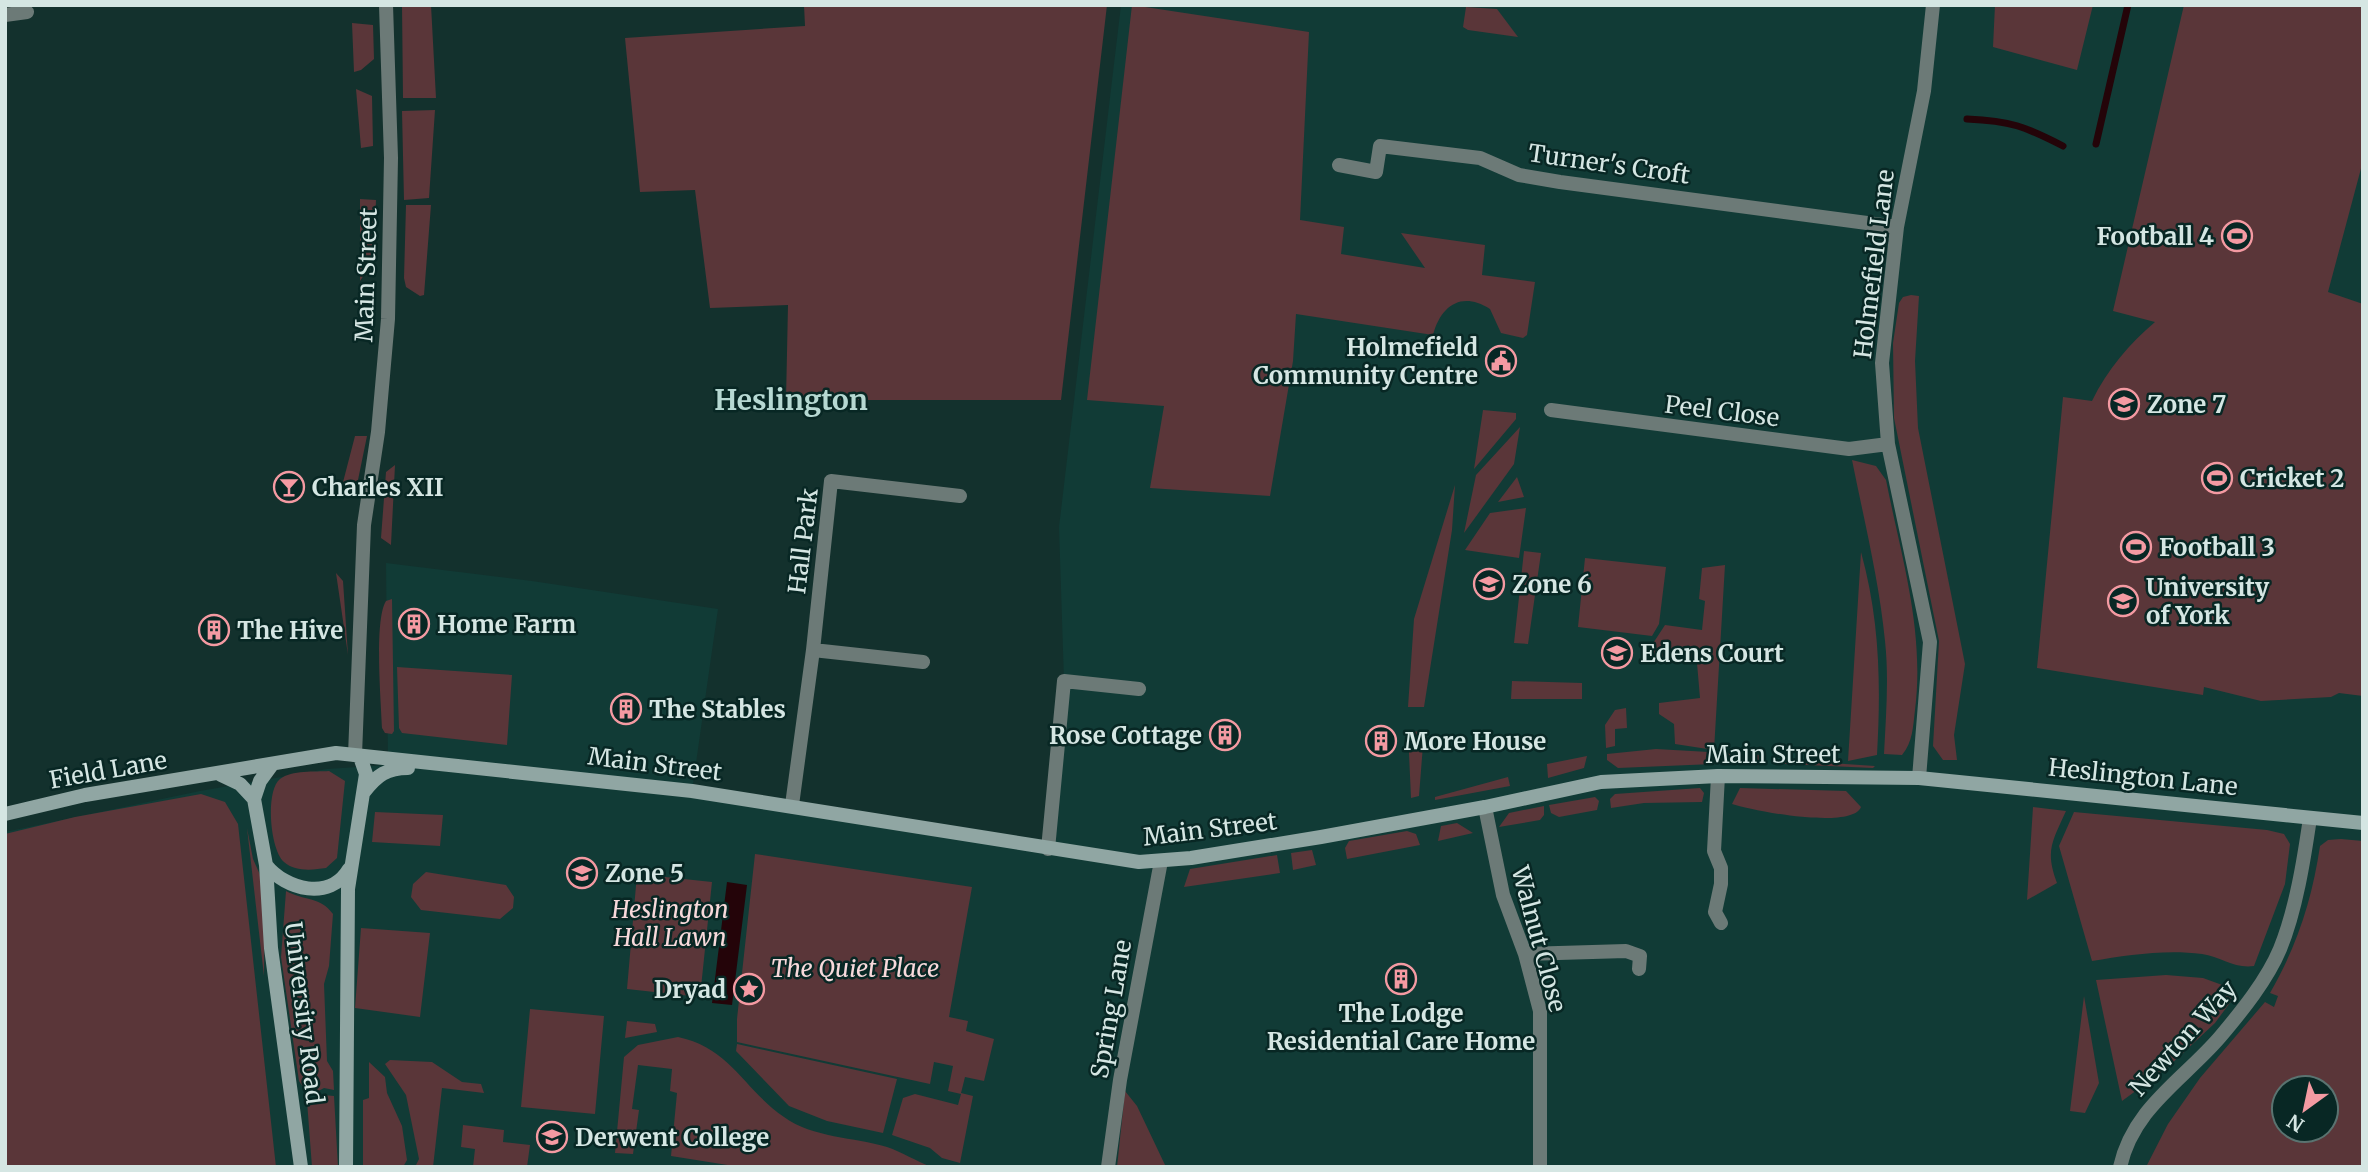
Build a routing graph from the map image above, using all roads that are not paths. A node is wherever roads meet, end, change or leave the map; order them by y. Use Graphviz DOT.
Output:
graph roads {
  1 [pos="386,5"];
  2 [pos="1933,5"];
  3 [pos="27,12"];
  4 [pos="5,15"];
  5 [pos="1339,165"];
  6 [pos="1897,227"];
  7 [pos="1551,410"];
  8 [pos="1888,444"];
  9 [pos="960,496"];
  10 [pos="813,650"];
  11 [pos="923,662"];
  12 [pos="1139,689"];
  13 [pos="358,756"];
  14 [pos="466,765"];
  15 [pos="271,766"];
  16 [pos="220,774"];
  17 [pos="1718,775"];
  18 [pos="1919,778"];
  19 [pos="364,793"];
  20 [pos="254,799"];
  21 [pos="792,805"];
  22 [pos="1485,807"];
  23 [pos="5,814"];
  24 [pos="2310,818"];
  25 [pos="2363,823"];
  26 [pos="1048,849"];
  27 [pos="1161,861"];
  28 [pos="266,865"];
  29 [pos="351,865"];
  30 [pos="1721,923"];
  31 [pos="1525,954"];
  32 [pos="1639,969"];
  33 [pos="301,1167"];
  34 [pos="346,1167"];
  35 [pos="1108,1167"];
  36 [pos="1540,1167"];
  37 [pos="2120,1167"];
  1 -- 13 [label="street, Main Street"];
  2 -- 6 [label="street, Holmefield Lane"];
  3 -- 4 [label="street"];
  5 -- 6 [label="street, Turner's Croft"];
  6 -- 8 [label="street, Holmefield Lane"];
  7 -- 8 [label="street, Peel Close"];
  8 -- 18 [label="street, Holmefield Lane"];
  9 -- 10 [label="street, Hall Park"];
  10 -- 11 [label="street"];
  10 -- 21 [label="street, Hall Park"];
  12 -- 26 [label="street"];
  13 -- 14 [label="street, Main Street"];
  13 -- 15 [label="street"];
  13 -- 19 [label="street, University Road"];
  14 -- 19 [label="street, Main Street"];
  14 -- 21 [label="street, Main Street"];
  15 -- 16 [label="street, Field Lane"];
  15 -- 20 [label="street"];
  16 -- 20 [label="street"];
  16 -- 23 [label="street, Field Lane"];
  17 -- 18 [label="street, Main Street"];
  17 -- 22 [label="street, Main Street"];
  17 -- 30 [label="street"];
  18 -- 24 [label="street, Heslington Lane"];
  19 -- 29 [label="street, University Road"];
  20 -- 28 [label="street, University Road"];
  21 -- 26 [label="street, Main Street"];
  22 -- 27 [label="street, Main Street"];
  22 -- 31 [label="street, Walnut Close"];
  24 -- 25 [label="street, Heslington Lane"];
  24 -- 37 [label="street, Newton Way"];
  26 -- 27 [label="street, Main Street"];
  27 -- 35 [label="street, Spring Lane"];
  28 -- 29 [label="street, University Road"];
  28 -- 33 [label="street, University Road"];
  29 -- 34 [label="street, University Road"];
  31 -- 32 [label="street"];
  31 -- 36 [label="street, Walnut Close"];
}
